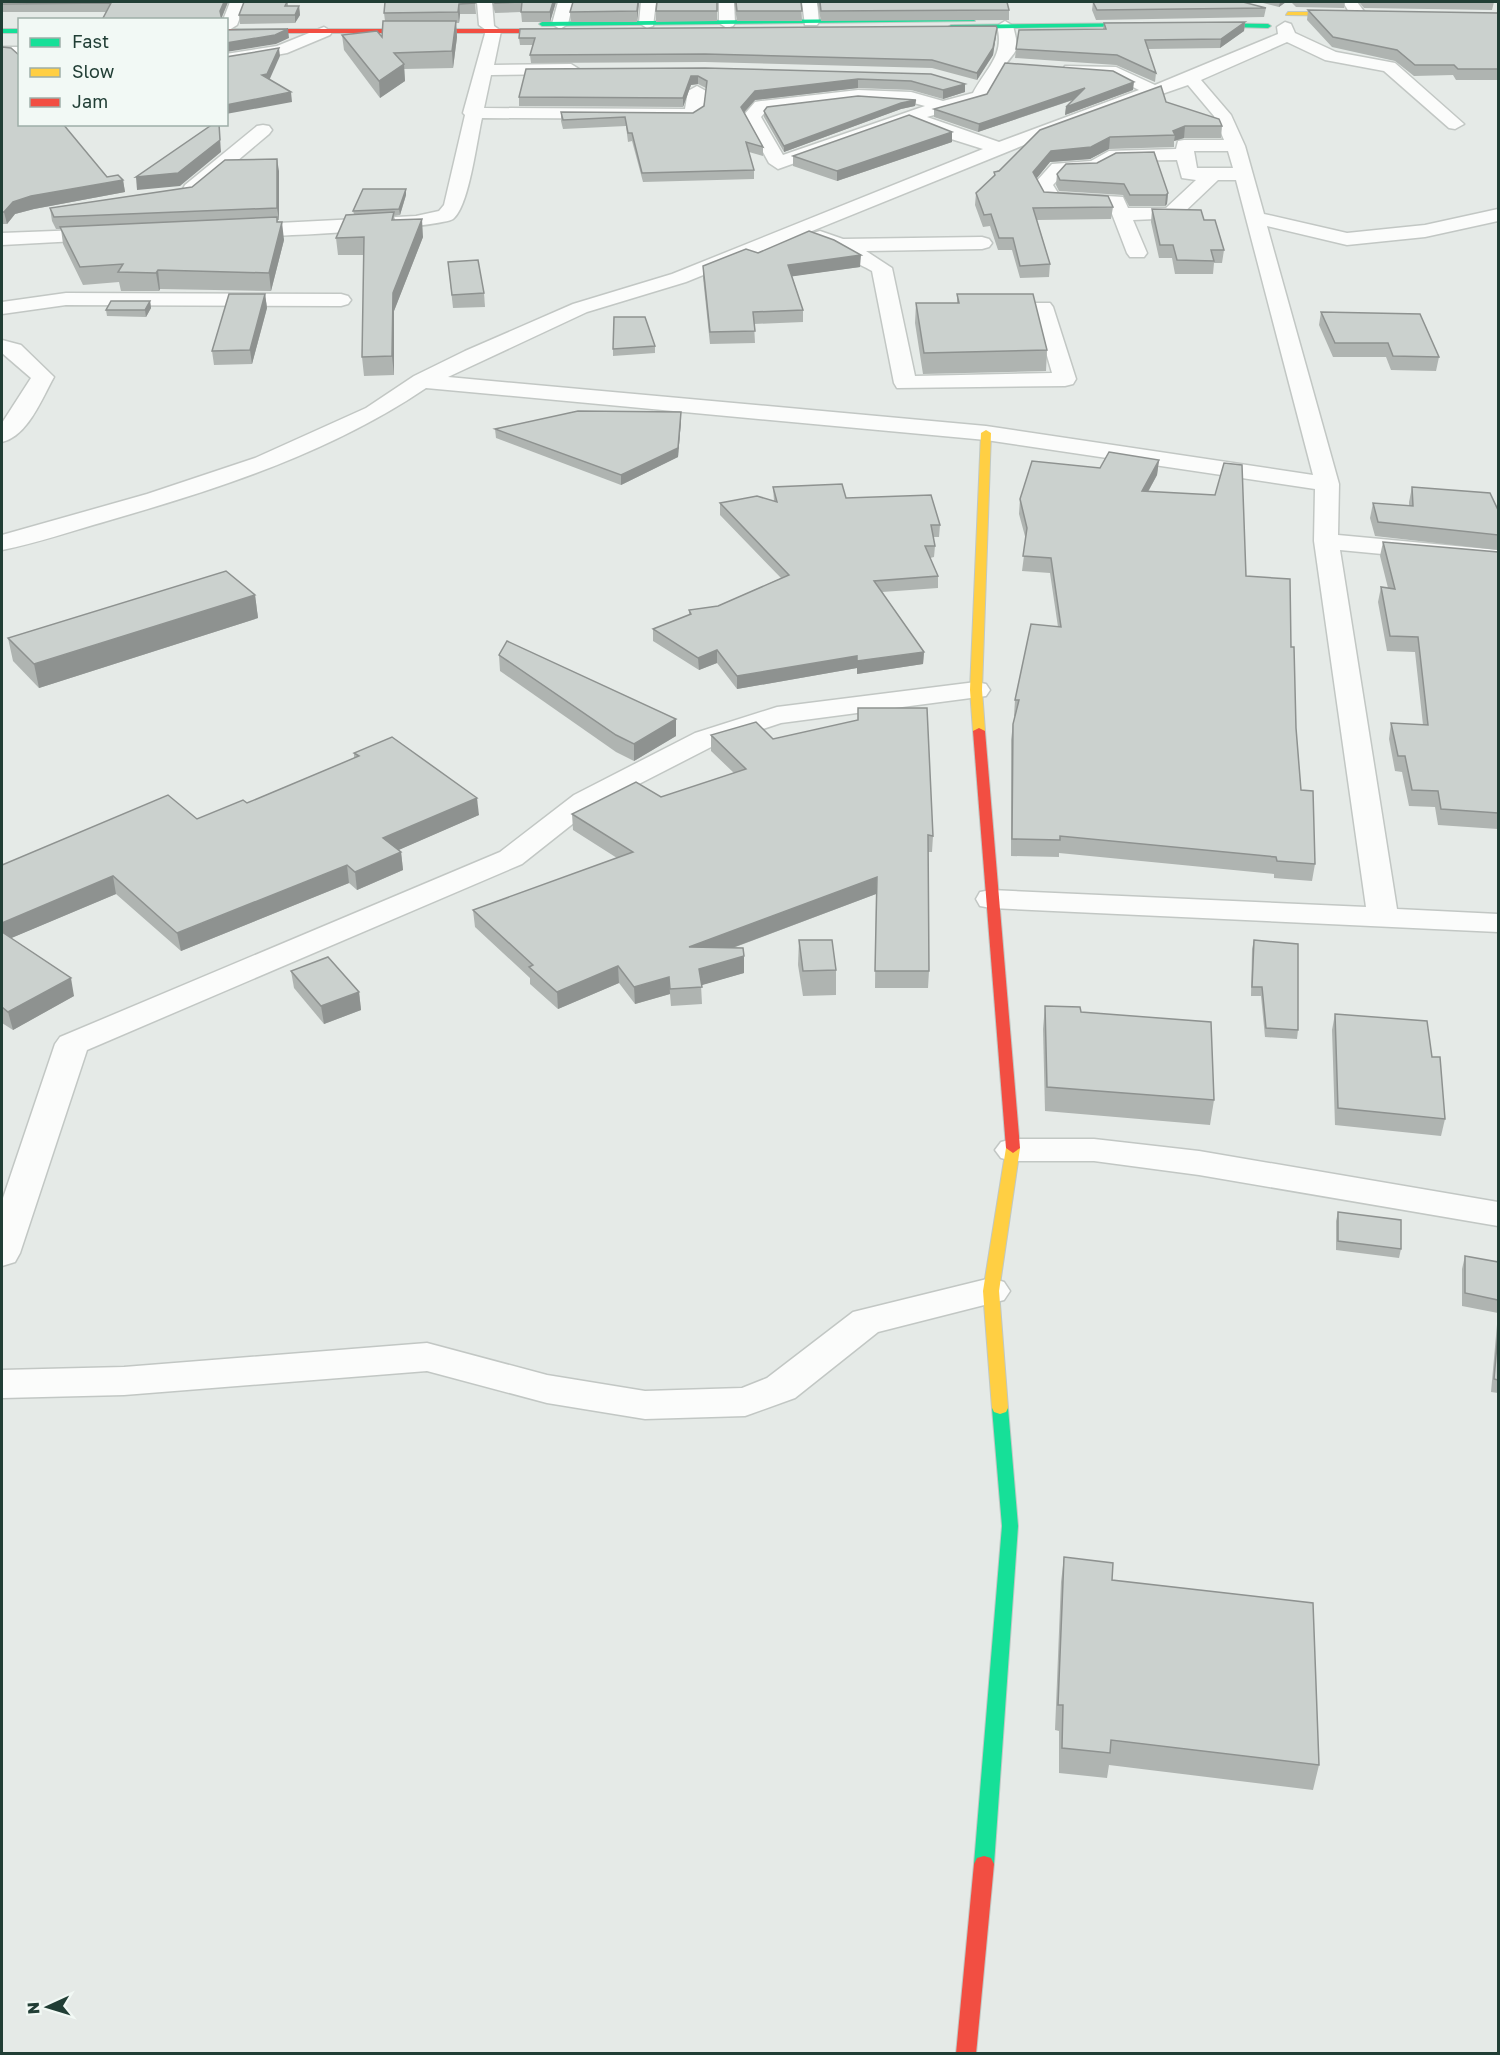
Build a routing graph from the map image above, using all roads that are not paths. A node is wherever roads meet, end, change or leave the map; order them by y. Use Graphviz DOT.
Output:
graph roads {
  1 [pos="238,2"];
  2 [pos="485,2"];
  3 [pos="565,2"];
  4 [pos="648,2"];
  5 [pos="726,2"];
  6 [pos="809,2"];
  7 [pos="1234,9"];
  8 [pos="1361,13"];
  9 [pos="1274,20"];
  10 [pos="1187,21"];
  11 [pos="727,22"];
  12 [pos="811,22"];
  13 [pos="560,24"];
  14 [pos="647,24"];
  15 [pos="2,25"];
  16 [pos="18,25"];
  17 [pos="228,25"];
  18 [pos="1005,26"];
  19 [pos="228,27"];
  20 [pos="228,27"];
  21 [pos="490,28"];
  22 [pos="2,31"];
  23 [pos="18,31"];
  24 [pos="324,32"];
  25 [pos="2,52"];
  26 [pos="18,52"];
  27 [pos="1110,54"];
  28 [pos="228,59"];
  29 [pos="997,64"];
  30 [pos="1017,65"];
  31 [pos="1053,68"];
  32 [pos="588,69"];
  33 [pos="483,70"];
  34 [pos="1116,72"];
  35 [pos="1191,78"];
  36 [pos="963,84"];
  37 [pos="479,90"];
  38 [pos="502,90"];
  39 [pos="984,90"];
  40 [pos="1152,90"];
  41 [pos="674,91"];
  42 [pos="942,106"];
  43 [pos="472,113"];
  44 [pos="908,115"];
  45 [pos="1455,124"];
  46 [pos="263,130"];
  47 [pos="1236,146"];
  48 [pos="999,148"];
  49 [pos="1185,154"];
  50 [pos="1244,174"];
  51 [pos="1212,175"];
  52 [pos="177,194"];
  53 [pos="1121,214"];
  54 [pos="1498,215"];
  55 [pos="1254,217"];
  56 [pos="801,230"];
  57 [pos="220,231"];
  58 [pos="22,235"];
  59 [pos="126,235"];
  60 [pos="982,243"];
  61 [pos="841,245"];
  62 [pos="1137,253"];
  63 [pos="2,262"];
  64 [pos="2,291"];
  65 [pos="66,299"];
  66 [pos="341,300"];
  67 [pos="1043,307"];
  68 [pos="2,308"];
  69 [pos="2,346"];
  70 [pos="422,381"];
  71 [pos="986,433"];
  72 [pos="2,435"];
  73 [pos="1327,484"];
  74 [pos="1326,541"];
  75 [pos="2,543"];
  76 [pos="1498,557"];
  77 [pos="976,690"];
  78 [pos="991,899"];
  79 [pos="1383,916"];
  80 [pos="1498,923"];
  81 [pos="1013,1150"];
  82 [pos="1498,1214"];
  83 [pos="2,1252"];
  84 [pos="991,1291"];
  85 [pos="2,1384"];
  86 [pos="966,2054"];
  1 -- 17 [label="street"];
  2 -- 21 [label="street"];
  3 -- 13 [label="street"];
  4 -- 14 [label="street"];
  5 -- 11 [label="street"];
  6 -- 12 [label="street"];
  7 -- 9 [label="street"];
  8 -- 9 [label="main road"];
  9 -- 10 [label="main road"];
  9 -- 35 [label="street"];
  9 -- 45 [label="street"];
  11 -- 12 [label="main road"];
  11 -- 14 [label="main road"];
  12 -- 18 [label="main road"];
  13 -- 14 [label="main road"];
  13 -- 21 [label="main road"];
  15 -- 16 [label="main road"];
  18 -- 21 [label="main road"];
  18 -- 29 [label="street"];
  19 -- 21 [label="main road"];
  20 -- 24 [label="main road"];
  21 -- 24 [label="main road"];
  21 -- 33 [label="street"];
  22 -- 23 [label="main road"];
  24 -- 28 [label="street"];
  25 -- 26 [label="street"];
  27 -- 34 [label="street"];
  29 -- 30 [label="street"];
  29 -- 39 [label="street"];
  31 -- 34 [label="street"];
  32 -- 33 [label="street"];
  33 -- 37 [label="street"];
  34 -- 40 [label="street"];
  35 -- 40 [label="street"];
  35 -- 47 [label="street"];
  36 -- 39 [label="street"];
  37 -- 38 [label="street"];
  37 -- 43 [label="street"];
  39 -- 42 [label="street"];
  40 -- 48 [label="street"];
  41 -- 43 [label="street"];
  42 -- 44 [label="street"];
  42 -- 44 [label="street"];
  43 -- 57 [label="street"];
  44 -- 48 [label="street"];
  46 -- 52 [label="street"];
  47 -- 49 [label="street"];
  47 -- 50 [label="street"];
  48 -- 56 [label="street"];
  49 -- 51 [label="street"];
  49 -- 53 [label="street"];
  50 -- 51 [label="street"];
  50 -- 55 [label="street"];
  51 -- 53 [label="street"];
  53 -- 62 [label="street"];
  54 -- 55 [label="street"];
  55 -- 73 [label="street"];
  56 -- 61 [label="street"];
  56 -- 70 [label="street"];
  58 -- 59 [label="street"];
  58 -- 63 [label="street"];
  60 -- 61 [label="street"];
  61 -- 67 [label="street"];
  64 -- 65 [label="street"];
  65 -- 66 [label="street"];
  65 -- 68 [label="street"];
  69 -- 72 [label="street"];
  70 -- 71 [label="street"];
  70 -- 75 [label="street"];
  71 -- 73 [label="street"];
  71 -- 77 [label="main road"];
  73 -- 74 [label="street"];
  74 -- 76 [label="street"];
  74 -- 79 [label="street"];
  77 -- 78 [label="main road"];
  77 -- 83 [label="street"];
  78 -- 79 [label="street"];
  78 -- 81 [label="main road"];
  79 -- 80 [label="street"];
  81 -- 82 [label="street"];
  81 -- 84 [label="main road"];
  84 -- 85 [label="street"];
  84 -- 86 [label="main road"];
}
